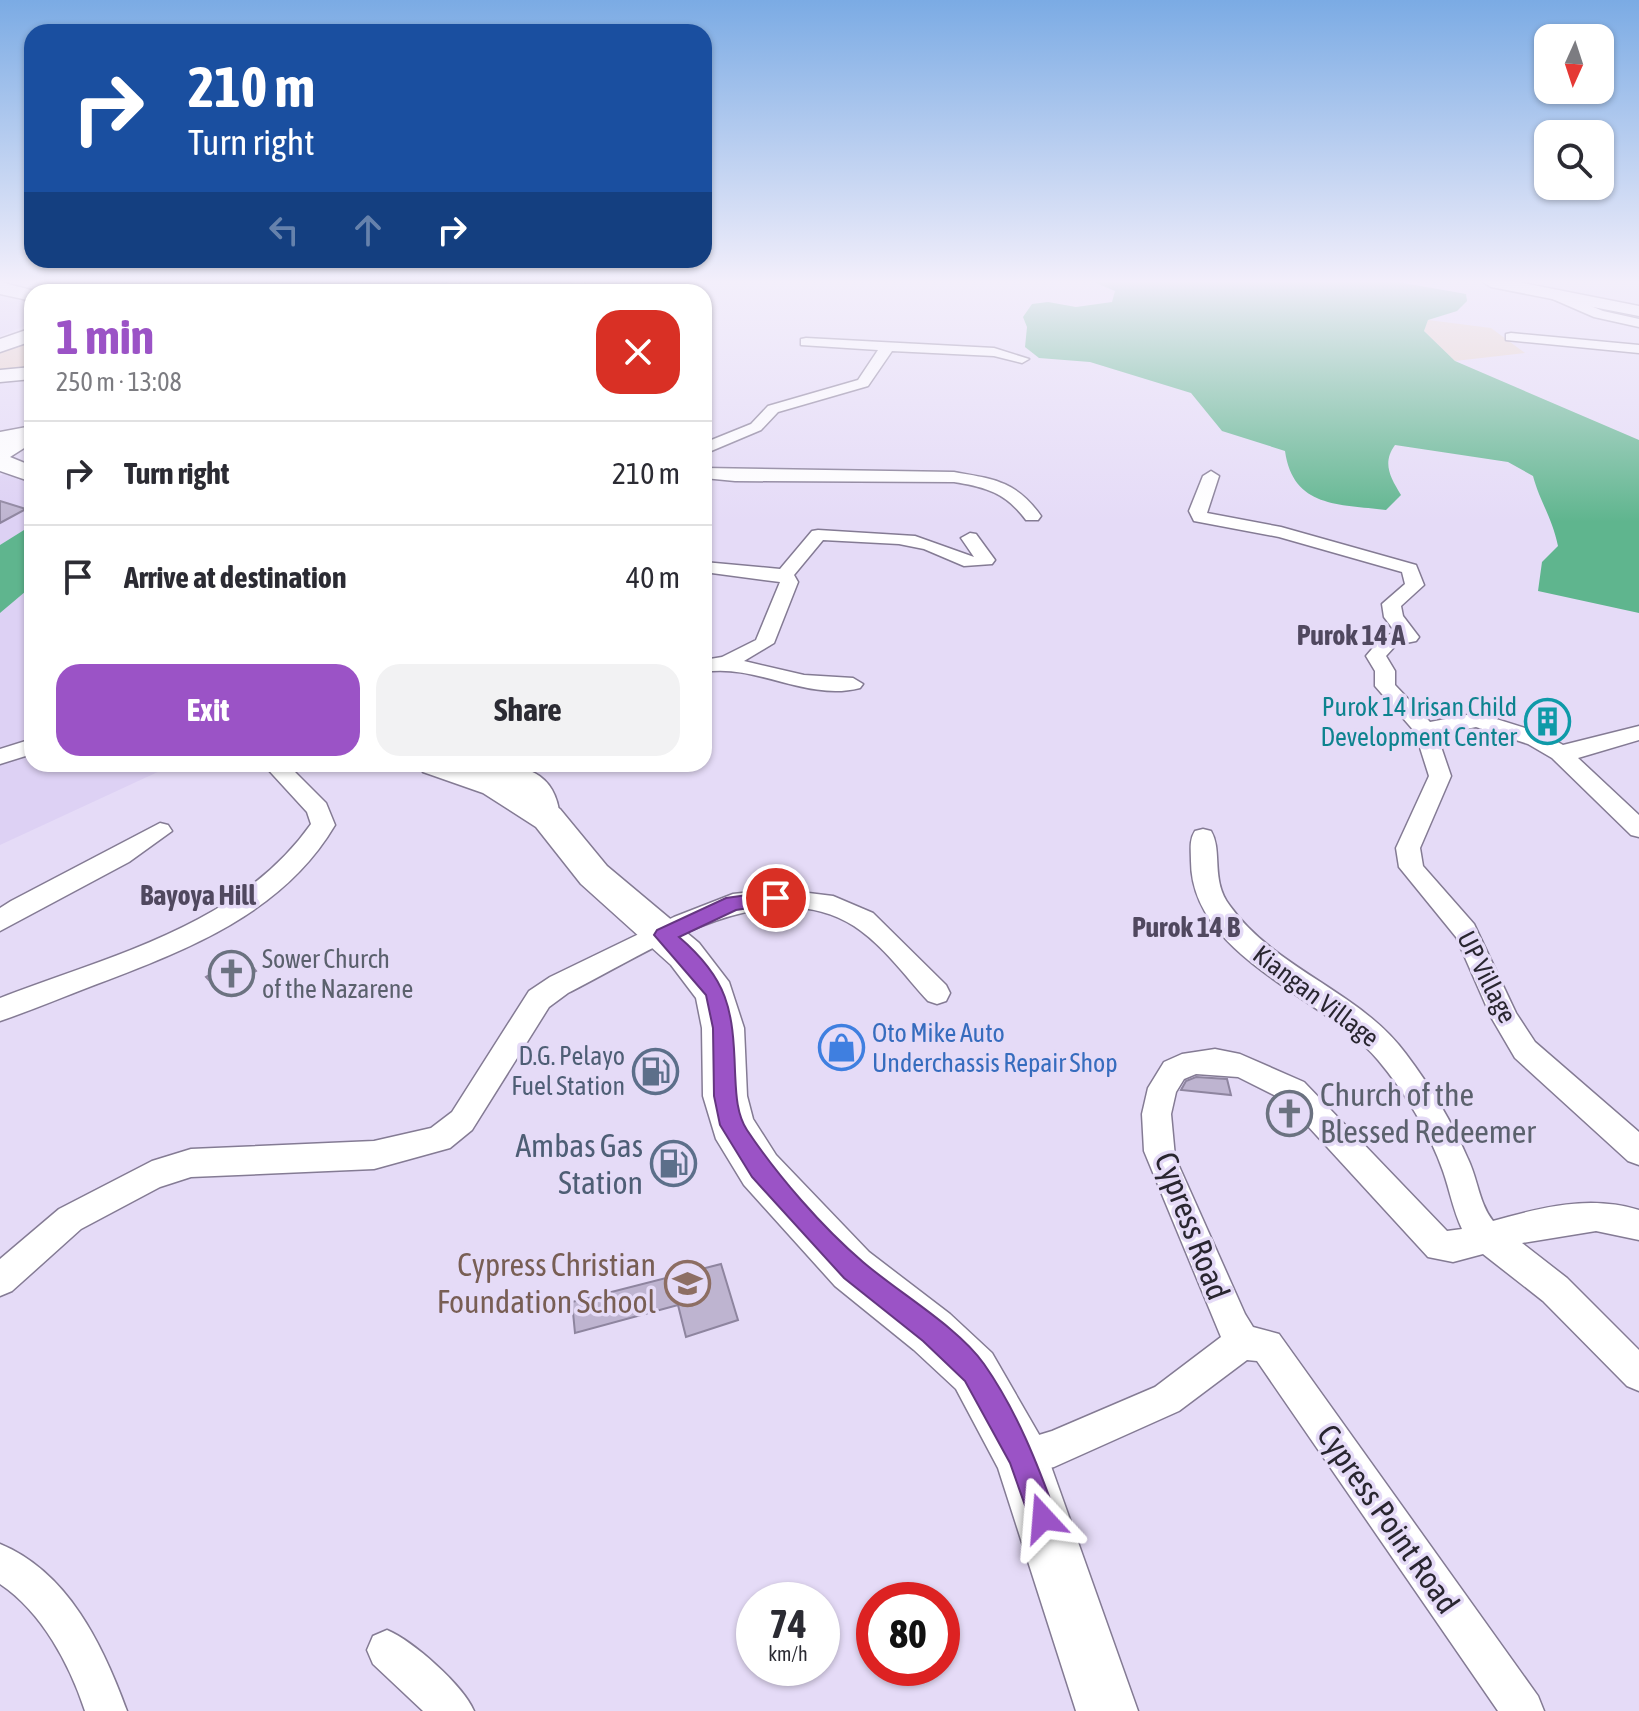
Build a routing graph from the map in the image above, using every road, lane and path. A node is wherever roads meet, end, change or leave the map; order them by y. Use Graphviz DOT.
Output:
graph roads {
  1 [pos="878,362"];
  2 [pos="24,374"];
  3 [pos="0,376"];
  4 [pos="24,433"];
  5 [pos="24,436"];
  6 [pos="0,437"];
  7 [pos="712,446"];
  8 [pos="0,454"];
  9 [pos="0,462"];
  10 [pos="24,472"];
  11 [pos="712,474"];
  12 [pos="1211,476"];
  13 [pos="1032,516"];
  14 [pos="970,538"];
  15 [pos="712,568"];
  16 [pos="785,575"];
  17 [pos="727,662"];
  18 [pos="712,665"];
  19 [pos="853,684"];
  20 [pos="1425,730"];
  21 [pos="1639,733"];
  22 [pos="24,749"];
  23 [pos="1560,753"];
  24 [pos="0,757"];
  25 [pos="282,772"];
  26 [pos="458,772"];
  27 [pos="510,772"];
  28 [pos="548,818"];
  29 [pos="1639,829"];
  30 [pos="160,831"];
  31 [pos="1203,837"];
  32 [pos="0,921"];
  33 [pos="664,935"];
  34 [pos="937,993"];
  35 [pos="0,1010"];
  36 [pos="1639,1151"];
  37 [pos="1639,1225"];
  38 [pos="1487,1239"];
  39 [pos="0,1280"];
  40 [pos="1243,1342"];
  41 [pos="1639,1374"];
  42 [pos="1022,1457"];
  43 [pos="0,1563"];
  44 [pos="387,1650"];
  45 [pos="106,1711"];
  46 [pos="453,1711"];
  47 [pos="1107,1711"];
  48 [pos="1523,1711"];
  1 -- 7 [label="street"];
  2 -- 3 [label="highway"];
  4 -- 6 [label="street"];
  5 -- 8 [label="highway"];
  9 -- 10 [label="highway"];
  11 -- 13 [label="street"];
  12 -- 20 [label="street"];
  14 -- 16 [label="street"];
  15 -- 16 [label="street"];
  16 -- 17 [label="street"];
  17 -- 18 [label="street"];
  17 -- 19 [label="street"];
  20 -- 23 [label="street"];
  20 -- 36 [label="street, UP Village"];
  21 -- 23 [label="street"];
  22 -- 24 [label="street"];
  23 -- 29 [label="street"];
  25 -- 35 [label="street"];
  26 -- 28 [label="highway"];
  27 -- 28 [label="street"];
  28 -- 33 [label="highway"];
  30 -- 32 [label="street"];
  31 -- 38 [label="street, Kiangan Village"];
  33 -- 34 [label="street"];
  33 -- 39 [label="street"];
  33 -- 42 [label="highway"];
  37 -- 38 [label="street, Cypress Road"];
  38 -- 40 [label="street, Cypress Road"];
  38 -- 41 [label="street"];
  40 -- 42 [label="street"];
  40 -- 48 [label="street, Cypress Point Road"];
  42 -- 47 [label="highway"];
  43 -- 45 [label="street"];
  44 -- 46 [label="street"];
}
